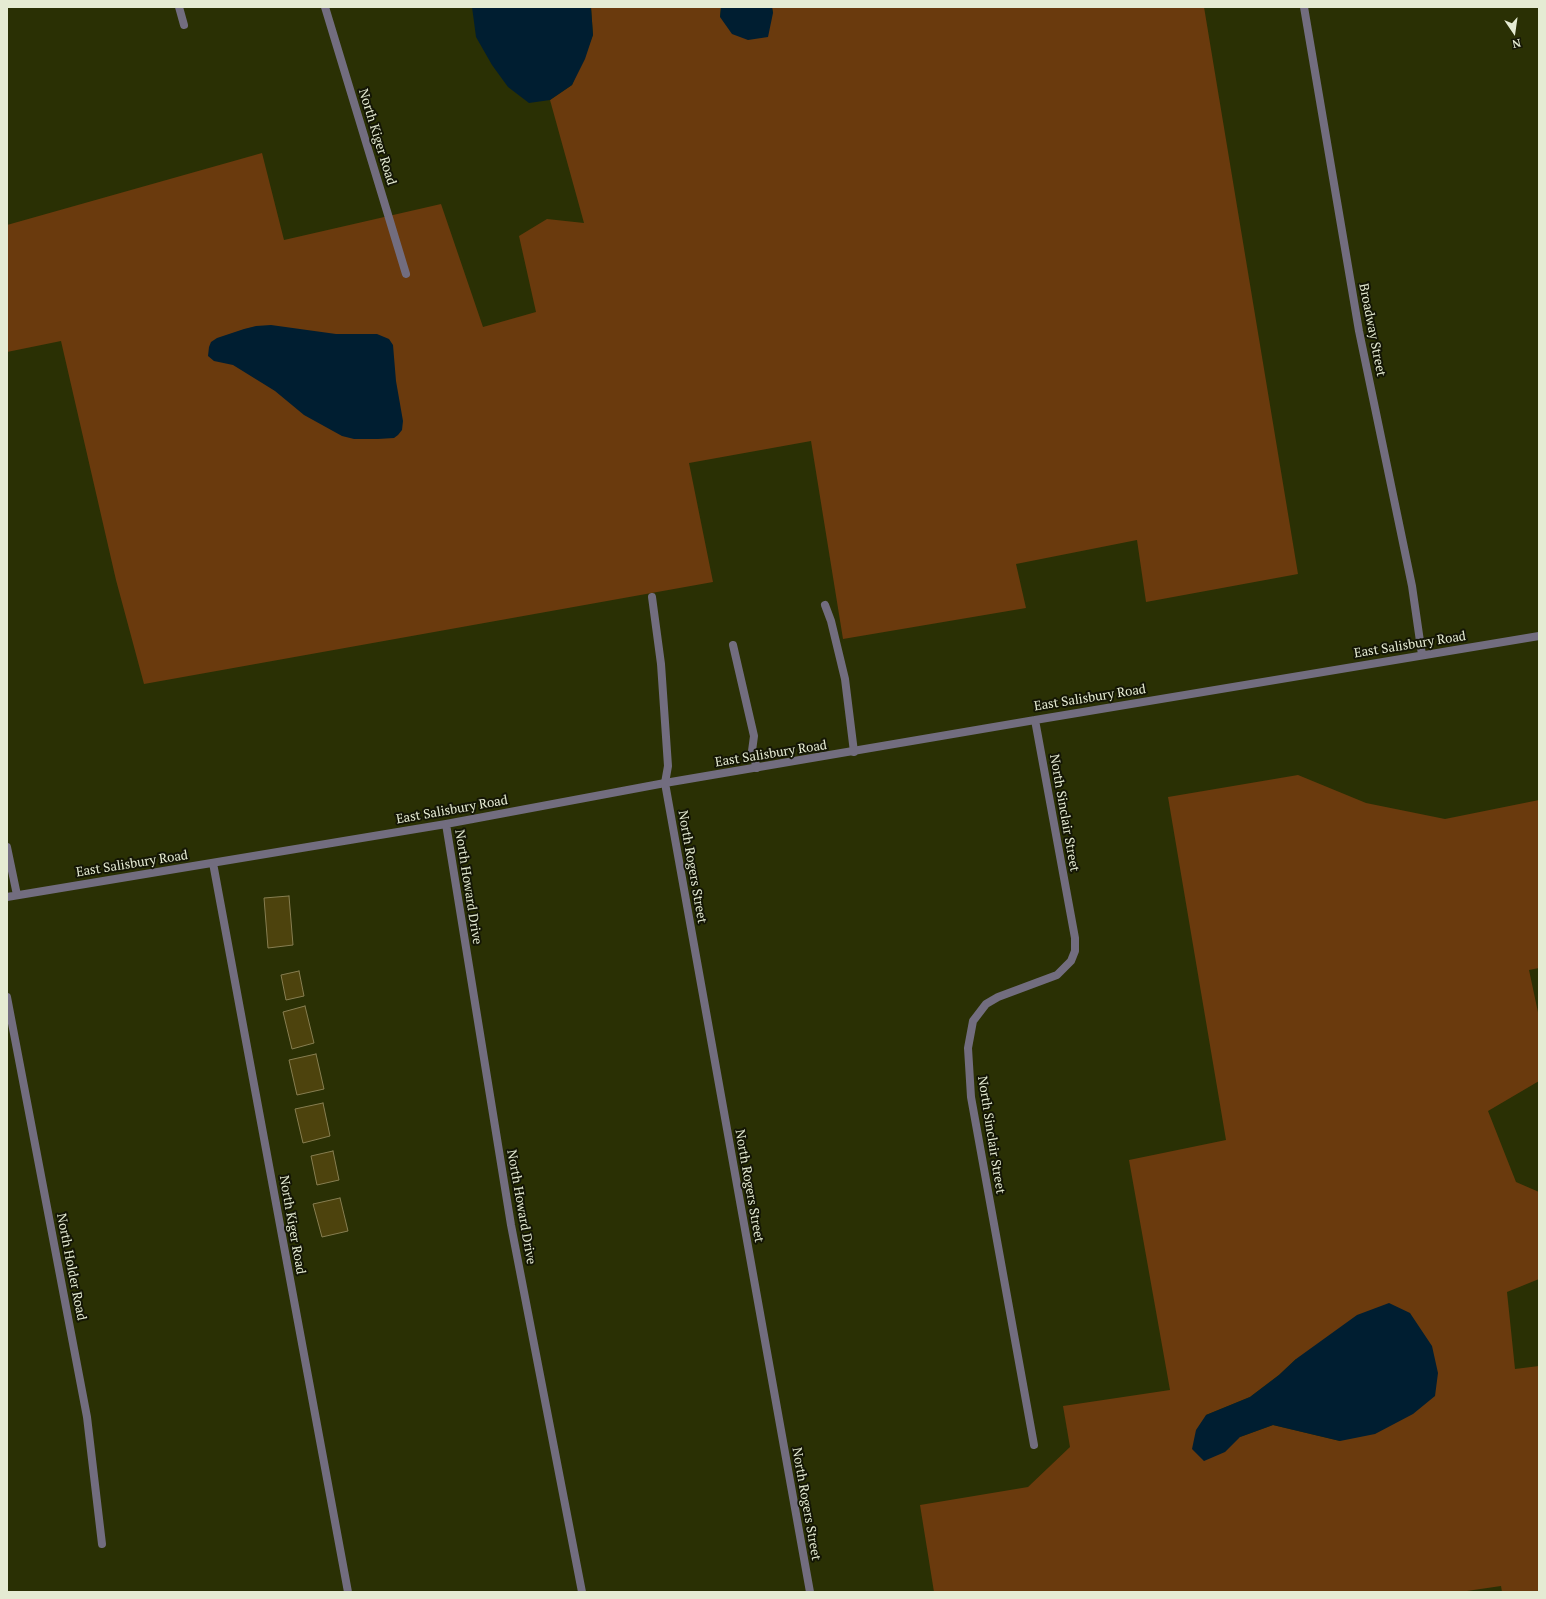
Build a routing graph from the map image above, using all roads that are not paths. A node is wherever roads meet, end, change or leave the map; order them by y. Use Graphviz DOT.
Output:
graph roads {
  1 [pos="179,7"];
  2 [pos="325,7"];
  3 [pos="1304,7"];
  4 [pos="184,25"];
  5 [pos="406,274"];
  6 [pos="652,597"];
  7 [pos="825,605"];
  8 [pos="1539,636"];
  9 [pos="732,645"];
  10 [pos="1422,655"];
  11 [pos="1035,720"];
  12 [pos="854,752"];
  13 [pos="757,768"];
  14 [pos="665,783"];
  15 [pos="446,824"];
  16 [pos="7,847"];
  17 [pos="213,863"];
  18 [pos="18,895"];
  19 [pos="7,897"];
  20 [pos="7,997"];
  21 [pos="1034,1445"];
  22 [pos="102,1544"];
  23 [pos="348,1592"];
  24 [pos="582,1592"];
  25 [pos="810,1592"];
  1 -- 4 [label="street"];
  2 -- 5 [label="street, North Kiger Road"];
  3 -- 10 [label="street, Broadway Street"];
  6 -- 14 [label="street, North Rogers Street"];
  7 -- 12 [label="street"];
  8 -- 10 [label="street, East Salisbury Road"];
  9 -- 13 [label="street"];
  10 -- 11 [label="street, East Salisbury Road"];
  11 -- 12 [label="street, East Salisbury Road"];
  11 -- 21 [label="street, North Sinclair Street"];
  12 -- 13 [label="street, East Salisbury Road"];
  13 -- 14 [label="street, East Salisbury Road"];
  14 -- 15 [label="street, East Salisbury Road"];
  14 -- 25 [label="street, North Rogers Street"];
  15 -- 17 [label="street, East Salisbury Road"];
  15 -- 24 [label="street, North Howard Drive"];
  16 -- 18 [label="street"];
  17 -- 18 [label="street, East Salisbury Road"];
  17 -- 23 [label="street, North Kiger Road"];
  18 -- 19 [label="street, East Salisbury Road"];
  20 -- 22 [label="street, North Holder Road"];
}
